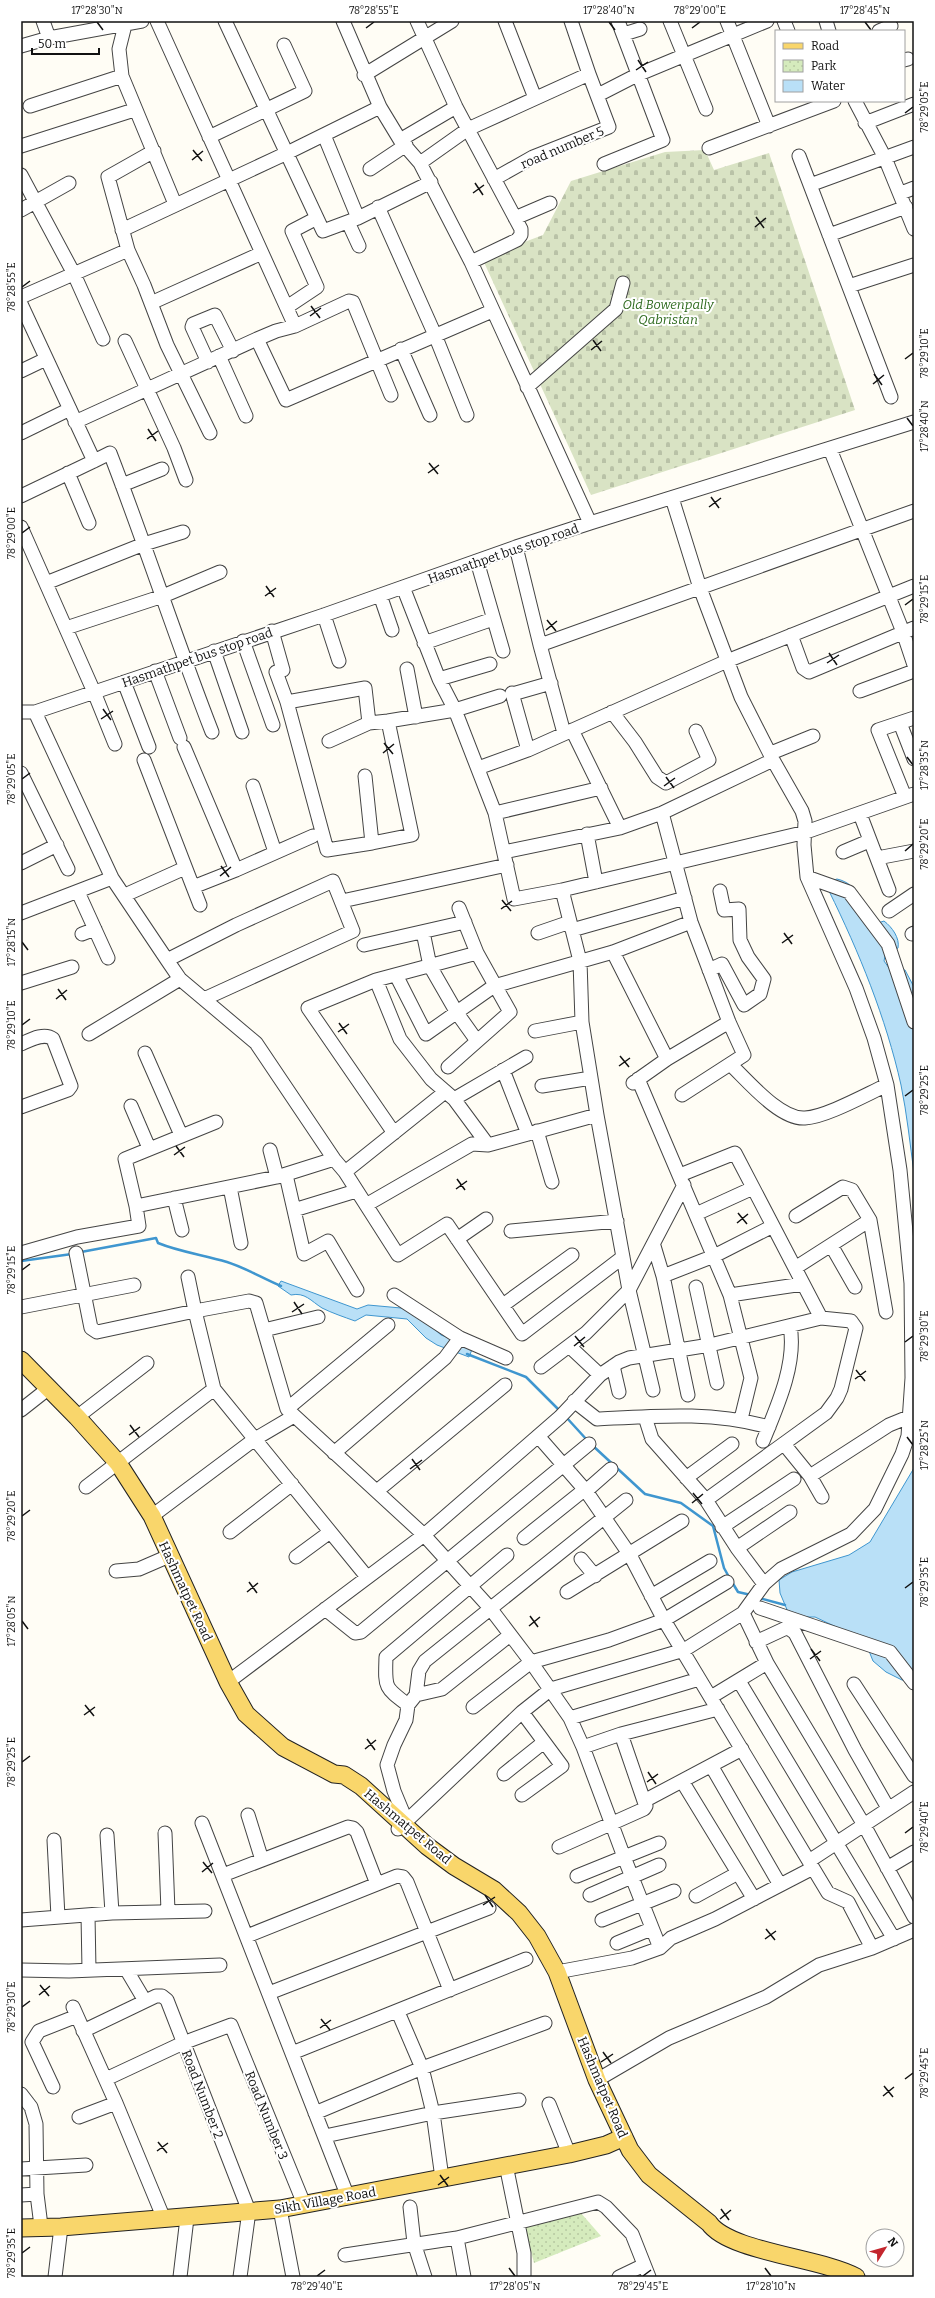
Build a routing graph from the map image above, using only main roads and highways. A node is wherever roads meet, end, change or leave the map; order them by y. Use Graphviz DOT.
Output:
graph roads {
  1 [pos="21,1360"];
  2 [pos="534,1938"];
  3 [pos="619,2139"];
  4 [pos="21,2228"];
  5 [pos="856,2277"];
  1 -- 2 [label="main road, Hashmatpet Road"];
  2 -- 3 [label="main road"];
  2 -- 3 [label="main road, Hashmatpet Road"];
  3 -- 4 [label="main road, Sikh Village Road"];
  3 -- 5 [label="main road"];
}
